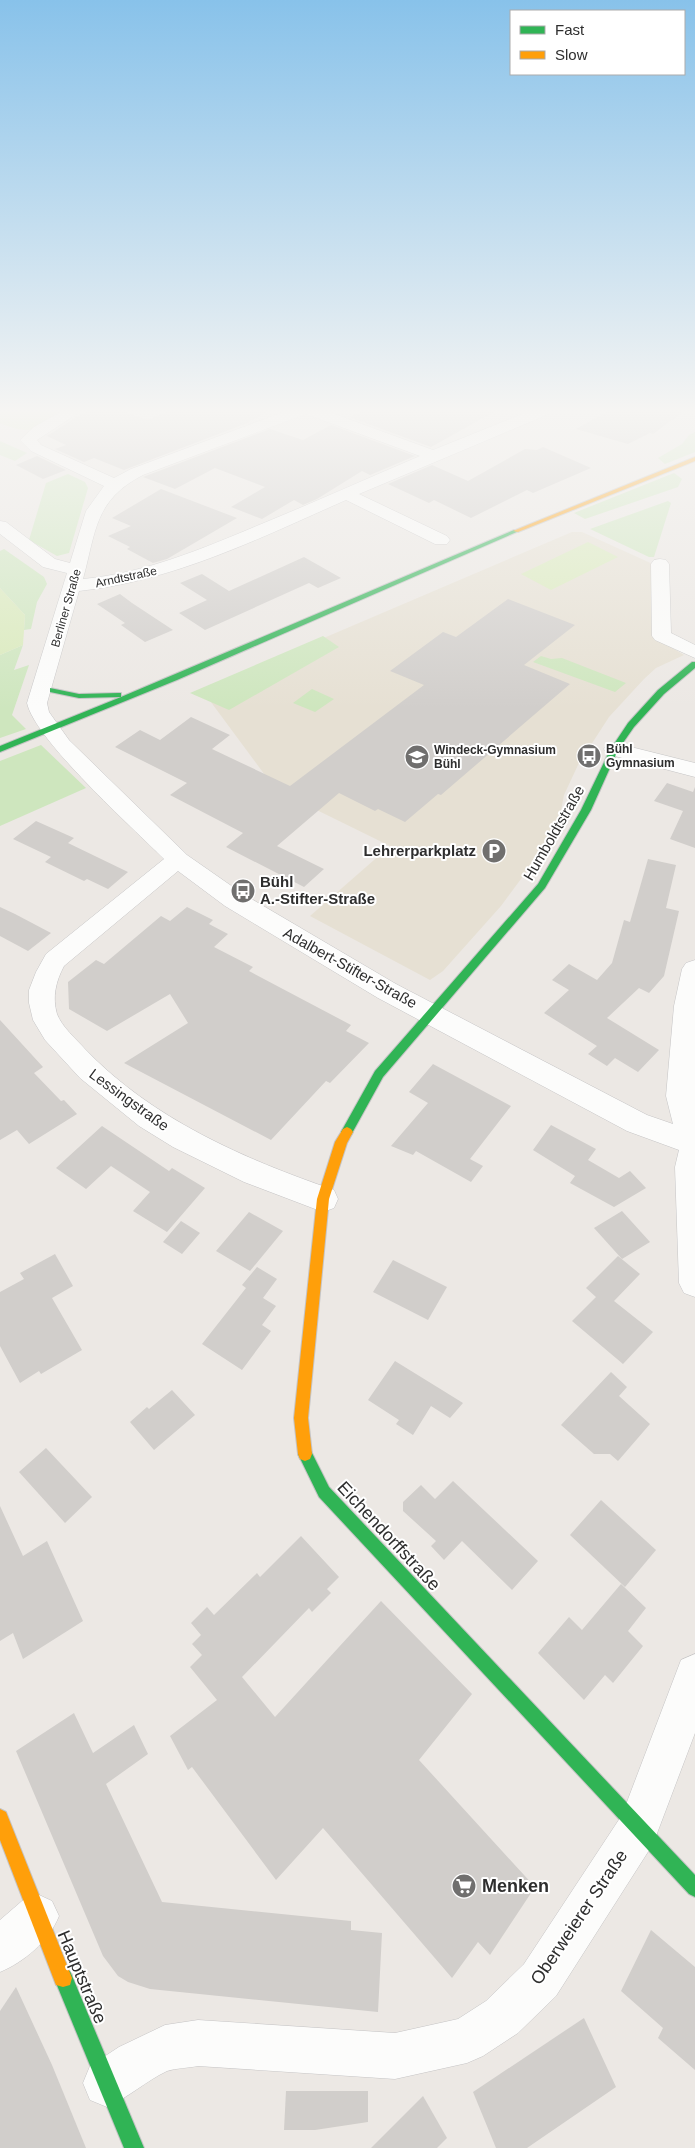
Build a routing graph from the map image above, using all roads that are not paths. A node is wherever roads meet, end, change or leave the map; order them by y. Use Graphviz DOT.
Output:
graph roads {
  1 [pos="95,508"];
  2 [pos="313,508"];
  3 [pos="375,508"];
  4 [pos="572,508"];
  5 [pos="0,526"];
  6 [pos="441,540"];
  7 [pos="660,564"];
  8 [pos="74,578"];
  9 [pos="695,652"];
  10 [pos="695,664"];
  11 [pos="50,684"];
  12 [pos="136,693"];
  13 [pos="51,729"];
  14 [pos="0,749"];
  15 [pos="615,749"];
  16 [pos="695,770"];
  17 [pos="179,860"];
  18 [pos="695,969"];
  19 [pos="433,1014"];
  20 [pos="695,1142"];
  21 [pos="324,1199"];
  22 [pos="695,1283"];
  23 [pos="695,1674"];
  24 [pos="0,1818"];
  25 [pos="638,1829"];
  26 [pos="695,1888"];
  27 [pos="37,1916"];
  28 [pos="0,1950"];
  29 [pos="107,2083"];
  30 [pos="134,2148"];
  1 -- 8 [label="street, Berliner Straße"];
  2 -- 8 [label="street, Arndtstraße"];
  3 -- 6 [label="street"];
  4 -- 12 [label="street"];
  5 -- 8 [label="street"];
  7 -- 9 [label="street"];
  8 -- 11 [label="street, Berliner Straße"];
  10 -- 15 [label="street, Humboldtstraße"];
  11 -- 12 [label="street"];
  11 -- 13 [label="street, Berliner Straße"];
  12 -- 13 [label="street"];
  13 -- 14 [label="street"];
  13 -- 17 [label="street, Adalbert-Stifter-Straße"];
  15 -- 16 [label="street"];
  15 -- 19 [label="street, Humboldtstraße"];
  17 -- 19 [label="street, Adalbert-Stifter-Straße"];
  17 -- 21 [label="street, Lessingstraße"];
  18 -- 20 [label="street"];
  19 -- 20 [label="street, Adalbert-Stifter-Straße"];
  19 -- 21 [label="street, Eichendorffstraße"];
  20 -- 22 [label="street"];
  21 -- 25 [label="street, Eichendorffstraße"];
  23 -- 25 [label="street, Oberweierer Straße"];
  24 -- 27 [label="street, Hauptstraße"];
  25 -- 26 [label="street, Eichendorffstraße"];
  25 -- 29 [label="street, Oberweierer Straße"];
  27 -- 28 [label="street"];
  27 -- 29 [label="street, Hauptstraße"];
  29 -- 30 [label="street, Hauptstraße"];
}
